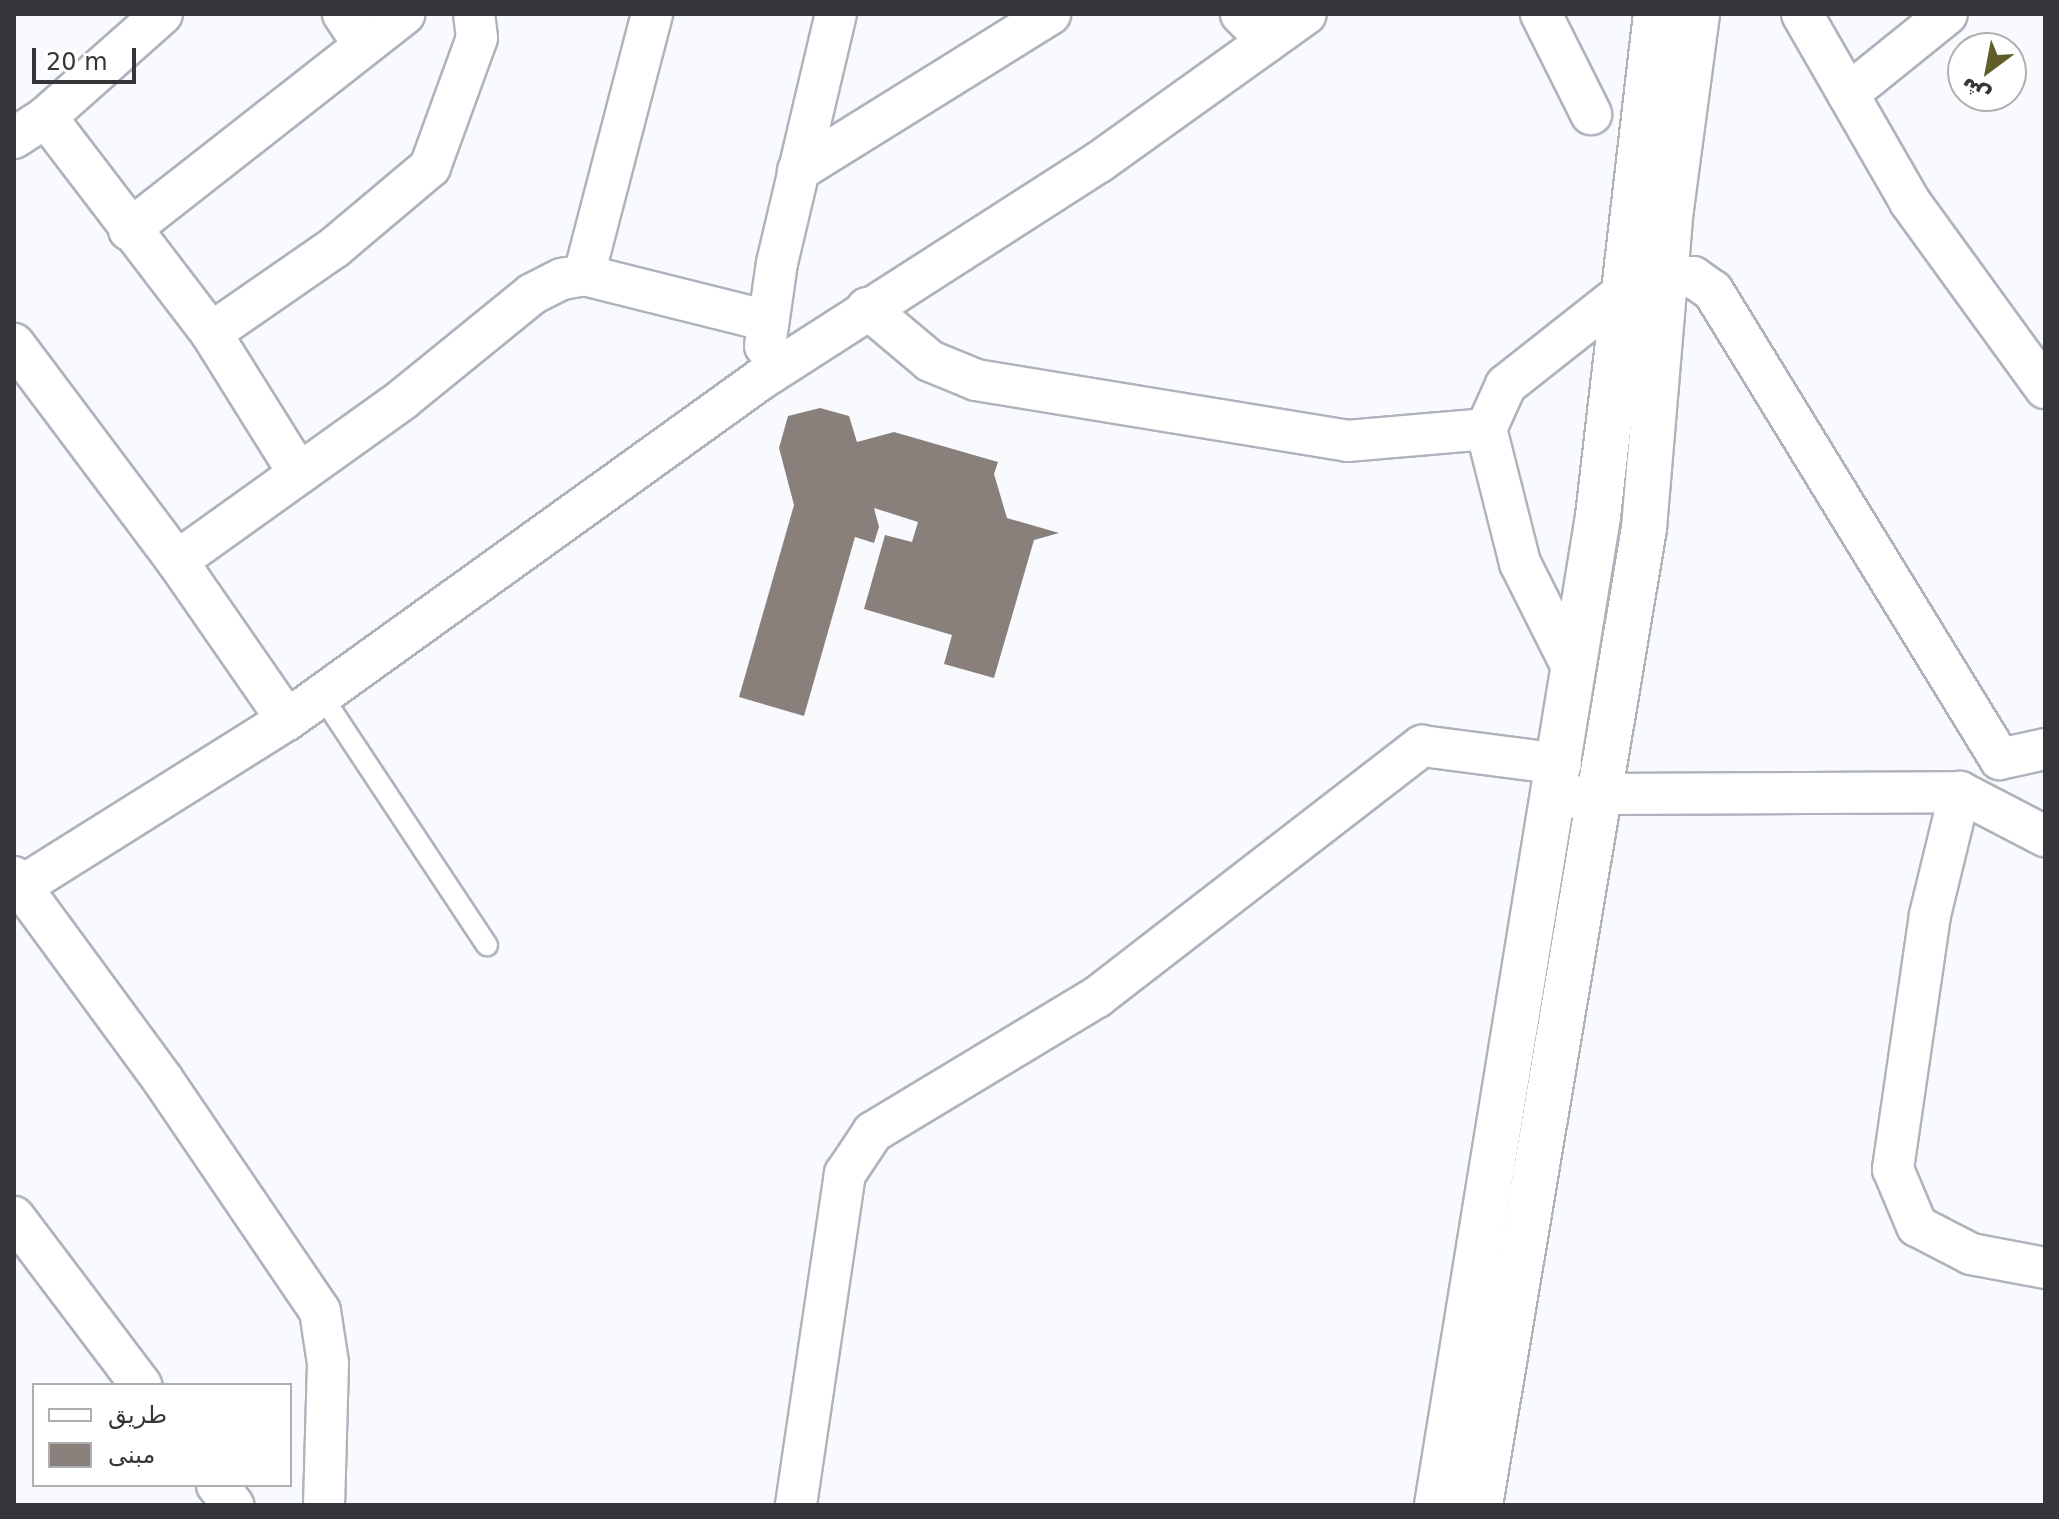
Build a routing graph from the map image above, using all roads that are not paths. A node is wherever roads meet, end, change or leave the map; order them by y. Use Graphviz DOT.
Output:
graph roads {
  1 [pos="162,14"];
  2 [pos="404,14"];
  3 [pos="474,14"];
  4 [pos="652,14"];
  5 [pos="836,14"];
  6 [pos="1050,14"];
  7 [pos="1306,14"];
  8 [pos="1541,14"];
  9 [pos="1656,14"];
  10 [pos="1697,14"];
  11 [pos="1802,14"];
  12 [pos="1947,14"];
  13 [pos="1255,27"];
  14 [pos="354,29"];
  15 [pos="1848,94"];
  16 [pos="1591,114"];
  17 [pos="30,128"];
  18 [pos="798,171"];
  19 [pos="129,230"];
  20 [pos="584,275"];
  21 [pos="1639,282"];
  22 [pos="867,308"];
  23 [pos="768,321"];
  24 [pos="211,333"];
  25 [pos="14,344"];
  26 [pos="761,379"];
  27 [pos="2045,388"];
  28 [pos="1486,429"];
  29 [pos="298,472"];
  30 [pos="177,561"];
  31 [pos="1574,671"];
  32 [pos="322,696"];
  33 [pos="287,720"];
  34 [pos="2045,749"];
  35 [pos="2000,759"];
  36 [pos="1558,782"];
  37 [pos="1960,792"];
  38 [pos="1603,794"];
  39 [pos="1996,808"];
  40 [pos="2045,836"];
  41 [pos="16,885"];
  42 [pos="487,945"];
  43 [pos="14,1217"];
  44 [pos="2045,1268"];
  45 [pos="139,1383"];
  46 [pos="219,1487"];
  47 [pos="233,1505"];
  48 [pos="324,1505"];
  49 [pos="796,1505"];
  50 [pos="1437,1505"];
  51 [pos="1480,1505"];
  1 -- 17 [label="street"];
  2 -- 14 [label="street"];
  3 -- 24 [label="street"];
  4 -- 20 [label="street"];
  5 -- 18 [label="street"];
  6 -- 18 [label="street"];
  7 -- 13 [label="street"];
  8 -- 16 [label="street"];
  9 -- 21 [label="main road"];
  10 -- 21 [label="main road"];
  11 -- 15 [label="street"];
  12 -- 15 [label="street"];
  13 -- 22 [label="street"];
  14 -- 19 [label="street"];
  15 -- 27 [label="street"];
  17 -- 19 [label="street"];
  18 -- 23 [label="street"];
  19 -- 24 [label="street"];
  20 -- 23 [label="street"];
  20 -- 29 [label="street"];
  21 -- 28 [label="street"];
  21 -- 31 [label="main road"];
  21 -- 35 [label="street"];
  21 -- 38 [label="main road"];
  22 -- 26 [label="street"];
  22 -- 28 [label="street"];
  23 -- 26 [label="street"];
  24 -- 29 [label="street"];
  25 -- 30 [label="street"];
  26 -- 32 [label="street"];
  28 -- 31 [label="street"];
  29 -- 30 [label="street"];
  30 -- 33 [label="street"];
  31 -- 36 [label="main road"];
  32 -- 33 [label="street"];
  32 -- 42 [label="lane"];
  33 -- 41 [label="street"];
  34 -- 35 [label="street"];
  35 -- 39 [label="street"];
  36 -- 38 [label="street"];
  36 -- 49 [label="street"];
  36 -- 50 [label="main road"];
  37 -- 38 [label="street"];
  37 -- 39 [label="street"];
  37 -- 44 [label="street"];
  38 -- 51 [label="main road"];
  39 -- 40 [label="street"];
  41 -- 48 [label="street"];
  43 -- 45 [label="street"];
  46 -- 47 [label="street"];
}
